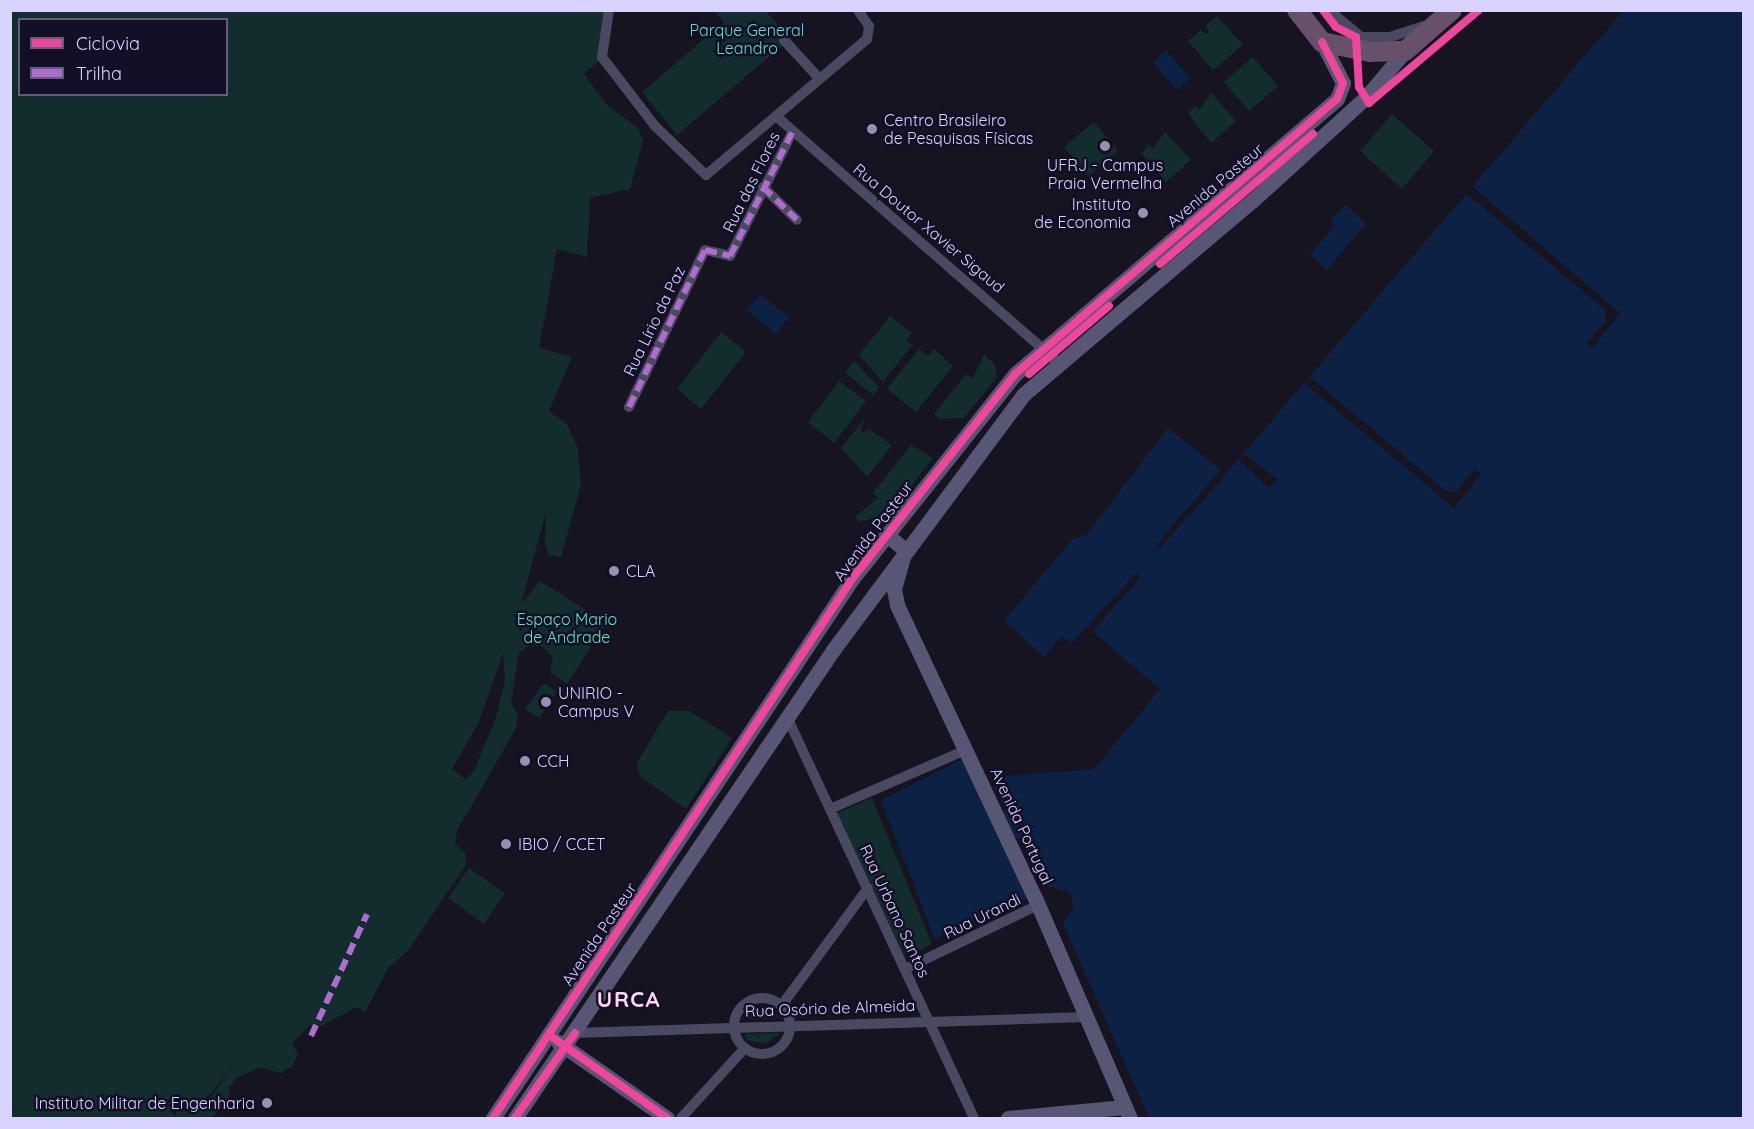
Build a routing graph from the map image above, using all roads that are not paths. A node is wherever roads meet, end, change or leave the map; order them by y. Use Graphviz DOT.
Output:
graph roads {
  1 [pos="609,10"];
  2 [pos="858,10"];
  3 [pos="1297,10"];
  4 [pos="1329,10"];
  5 [pos="1447,15"];
  6 [pos="784,40"];
  7 [pos="1322,42"];
  8 [pos="1406,51"];
  9 [pos="819,78"];
  10 [pos="777,117"];
  11 [pos="793,131"];
  12 [pos="1237,183"];
  13 [pos="763,187"];
  14 [pos="1253,200"];
  15 [pos="797,220"];
  16 [pos="707,249"];
  17 [pos="1045,346"];
  18 [pos="1059,363"];
  19 [pos="629,407"];
  20 [pos="886,534"];
  21 [pos="905,550"];
  22 [pos="860,569"];
  23 [pos="880,585"];
  24 [pos="787,717"];
  25 [pos="968,754"];
  26 [pos="830,809"];
  27 [pos="868,888"];
  28 [pos="1037,902"];
  29 [pos="619,928"];
  30 [pos="637,939"];
  31 [pos="905,969"];
  32 [pos="782,1005"];
  33 [pos="1086,1017"];
  34 [pos="929,1019"];
  35 [pos="791,1025"];
  36 [pos="734,1026"];
  37 [pos="575,1033"];
  38 [pos="549,1035"];
  39 [pos="565,1047"];
  40 [pos="745,1048"];
  41 [pos="1127,1113"];
  42 [pos="493,1119"];
  43 [pos="515,1119"];
  44 [pos="667,1119"];
  45 [pos="681,1119"];
  46 [pos="974,1119"];
  47 [pos="1008,1119"];
  1 -- 10 [label="street"];
  2 -- 9 [label="street"];
  3 -- 7 [label="highway"];
  4 -- 5 [label="street"];
  5 -- 8 [label="highway"];
  6 -- 9 [label="street"];
  7 -- 8 [label="highway"];
  7 -- 12 [label="street, Avenida Pasteur"];
  8 -- 14 [label="street"];
  9 -- 10 [label="street"];
  10 -- 11 [label="street, Rua Doutor Xavier Sigaud"];
  11 -- 13 [label="street, Rua das Flores"];
  11 -- 17 [label="street, Rua Doutor Xavier Sigaud"];
  12 -- 14 [label="street"];
  12 -- 17 [label="street, Avenida Pasteur"];
  13 -- 15 [label="street"];
  13 -- 16 [label="street, Rua das Flores"];
  14 -- 18 [label="street"];
  16 -- 19 [label="street, Rua Lírio da Paz"];
  17 -- 18 [label="street, Rua Doutor Xavier Sigaud"];
  17 -- 20 [label="street, Avenida Pasteur"];
  18 -- 21 [label="street"];
  20 -- 21 [label="street"];
  20 -- 22 [label="street, Avenida Pasteur"];
  21 -- 23 [label="street"];
  21 -- 25 [label="street, Avenida Portugal"];
  22 -- 23 [label="street"];
  22 -- 29 [label="street, Avenida Pasteur"];
  23 -- 24 [label="street"];
  24 -- 26 [label="street, Rua Urbano Santos"];
  24 -- 30 [label="street"];
  25 -- 26 [label="street"];
  25 -- 28 [label="street, Avenida Portugal"];
  26 -- 27 [label="street, Rua Urbano Santos"];
  27 -- 31 [label="street, Rua Urbano Santos"];
  27 -- 32 [label="street"];
  28 -- 31 [label="street, Rua Urandi"];
  28 -- 33 [label="street, Avenida Portugal"];
  29 -- 30 [label="street"];
  29 -- 38 [label="street, Avenida Pasteur"];
  30 -- 37 [label="street"];
  31 -- 34 [label="street, Rua Urbano Santos"];
  32 -- 35 [label="street"];
  32 -- 36 [label="street"];
  33 -- 34 [label="street, Rua Osório de Almeida"];
  33 -- 41 [label="street, Avenida Portugal"];
  34 -- 35 [label="street, Rua Osório de Almeida"];
  34 -- 46 [label="street, Rua Urbano Santos"];
  35 -- 36 [label="street, Rua Osório de Almeida"];
  35 -- 40 [label="street"];
  36 -- 37 [label="street, Rua Osório de Almeida"];
  36 -- 40 [label="street"];
  37 -- 39 [label="street"];
  38 -- 39 [label="street"];
  38 -- 42 [label="street, Avenida Pasteur"];
  39 -- 43 [label="street"];
  39 -- 44 [label="street"];
  40 -- 45 [label="street"];
  41 -- 47 [label="street"];
}
